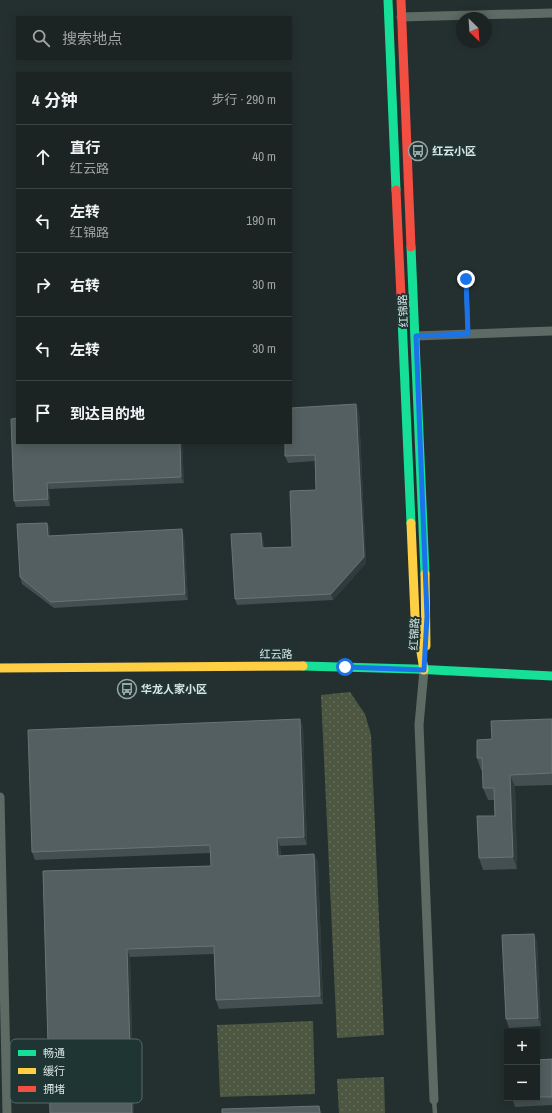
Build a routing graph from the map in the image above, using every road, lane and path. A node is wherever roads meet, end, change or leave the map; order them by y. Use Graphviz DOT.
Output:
graph roads {
  1 [pos="388,0"];
  2 [pos="401,0"];
  3 [pos="552,13"];
  4 [pos="401,16"];
  5 [pos="466,279"];
  6 [pos="552,331"];
  7 [pos="468,334"];
  8 [pos="416,336"];
  9 [pos="0,668"];
  10 [pos="424,670"];
  11 [pos="552,676"];
  12 [pos="0,798"];
  13 [pos="434,1100"];
  14 [pos="7,1113"];
  15 [pos="435,1113"];
  1 -- 10 [label="street, 红锦路"];
  2 -- 4 [label="street, 红锦路"];
  3 -- 4 [label="street"];
  4 -- 8 [label="street, 红锦路"];
  5 -- 7 [label="lane"];
  6 -- 7 [label="street"];
  7 -- 8 [label="street"];
  8 -- 10 [label="street, 红锦路"];
  9 -- 10 [label="street, 红云路"];
  10 -- 11 [label="street, 红云路"];
  10 -- 13 [label="street"];
  12 -- 14 [label="street"];
  13 -- 15 [label="lane"];
}
